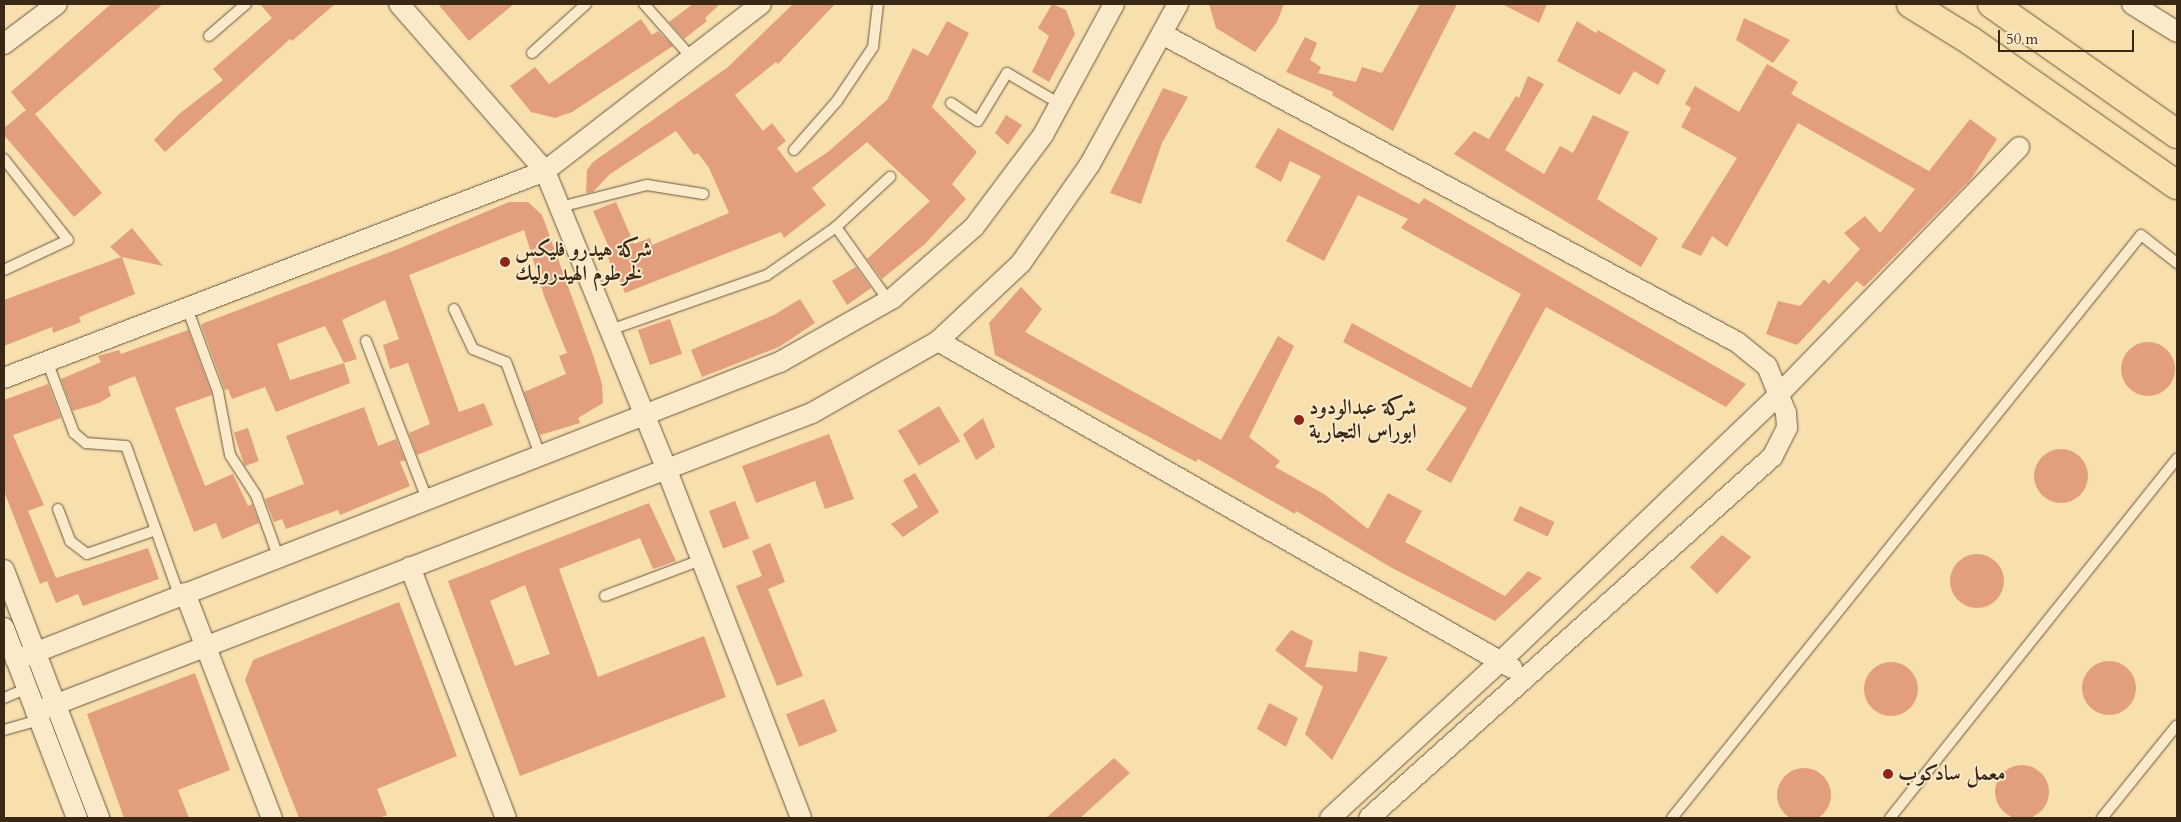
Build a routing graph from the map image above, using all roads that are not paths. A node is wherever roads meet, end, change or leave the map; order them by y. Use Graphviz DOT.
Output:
graph roads {
  1 [pos="55,4"];
  2 [pos="246,4"];
  3 [pos="399,4"];
  4 [pos="586,4"];
  5 [pos="644,4"];
  6 [pos="761,4"];
  7 [pos="878,4"];
  8 [pos="1112,4"];
  9 [pos="1178,4"];
  10 [pos="1911,4"];
  11 [pos="1992,4"];
  12 [pos="2136,5"];
  13 [pos="2177,32"];
  14 [pos="1162,34"];
  15 [pos="209,36"];
  16 [pos="4,44"];
  17 [pos="532,53"];
  18 [pos="692,58"];
  19 [pos="951,102"];
  20 [pos="1060,104"];
  21 [pos="2177,134"];
  22 [pos="2019,147"];
  23 [pos="794,150"];
  24 [pos="4,159"];
  25 [pos="545,171"];
  26 [pos="890,177"];
  27 [pos="2177,185"];
  28 [pos="703,194"];
  29 [pos="560,207"];
  30 [pos="836,228"];
  31 [pos="2177,263"];
  32 [pos="4,270"];
  33 [pos="888,300"];
  34 [pos="187,308"];
  35 [pos="454,309"];
  36 [pos="610,330"];
  37 [pos="366,341"];
  38 [pos="938,341"];
  39 [pos="48,361"];
  40 [pos="4,378"];
  41 [pos="1780,393"];
  42 [pos="644,414"];
  43 [pos="540,455"];
  44 [pos="2177,459"];
  45 [pos="666,468"];
  46 [pos="426,499"];
  47 [pos="58,508"];
  48 [pos="156,530"];
  49 [pos="278,556"];
  50 [pos="701,560"];
  51 [pos="410,567"];
  52 [pos="4,570"];
  53 [pos="182,594"];
  54 [pos="605,596"];
  55 [pos="4,628"];
  56 [pos="206,645"];
  57 [pos="25,656"];
  58 [pos="1501,661"];
  59 [pos="1525,677"];
  60 [pos="27,688"];
  61 [pos="4,698"];
  62 [pos="55,705"];
  63 [pos="37,716"];
  64 [pos="2177,725"];
  65 [pos="4,730"];
  66 [pos="77,818"];
  67 [pos="99,818"];
  68 [pos="272,818"];
  69 [pos="506,818"];
  70 [pos="801,818"];
  71 [pos="1330,818"];
  72 [pos="1369,818"];
  73 [pos="1672,818"];
  74 [pos="1890,818"];
  75 [pos="2102,818"];
  1 -- 16 [label="street"];
  2 -- 15 [label="lane"];
  3 -- 25 [label="street"];
  4 -- 17 [label="lane"];
  5 -- 18 [label="lane"];
  6 -- 18 [label="street"];
  7 -- 23 [label="lane"];
  8 -- 20 [label="street"];
  9 -- 14 [label="street"];
  10 -- 27 [label="highway"];
  11 -- 21 [label="highway"];
  12 -- 13 [label="street"];
  14 -- 38 [label="street"];
  14 -- 41 [label="street"];
  18 -- 25 [label="street"];
  19 -- 20 [label="lane"];
  20 -- 33 [label="street"];
  22 -- 41 [label="street"];
  24 -- 32 [label="lane"];
  25 -- 29 [label="street"];
  25 -- 34 [label="street"];
  26 -- 30 [label="lane"];
  28 -- 29 [label="lane"];
  29 -- 36 [label="street"];
  30 -- 33 [label="lane"];
  30 -- 36 [label="lane"];
  31 -- 73 [label="lane"];
  33 -- 42 [label="street"];
  34 -- 39 [label="street"];
  34 -- 49 [label="lane"];
  35 -- 43 [label="lane"];
  36 -- 42 [label="street"];
  37 -- 46 [label="lane"];
  38 -- 45 [label="street"];
  38 -- 58 [label="street"];
  39 -- 40 [label="street"];
  39 -- 48 [label="lane"];
  41 -- 58 [label="street"];
  41 -- 59 [label="street"];
  42 -- 43 [label="street"];
  42 -- 45 [label="street"];
  43 -- 46 [label="street"];
  44 -- 74 [label="lane"];
  45 -- 50 [label="street"];
  45 -- 51 [label="street"];
  46 -- 49 [label="street"];
  47 -- 48 [label="lane"];
  48 -- 53 [label="lane"];
  49 -- 53 [label="street"];
  50 -- 54 [label="lane"];
  50 -- 70 [label="street"];
  51 -- 56 [label="street"];
  51 -- 69 [label="street"];
  52 -- 57 [label="street"];
  53 -- 56 [label="street"];
  53 -- 57 [label="street"];
  55 -- 57 [label="street"];
  56 -- 62 [label="street"];
  56 -- 68 [label="street"];
  57 -- 60 [label="street"];
  57 -- 62 [label="street"];
  58 -- 59 [label="street"];
  58 -- 71 [label="street"];
  59 -- 72 [label="street"];
  60 -- 61 [label="lane"];
  60 -- 63 [label="street"];
  62 -- 63 [label="street"];
  62 -- 67 [label="street"];
  63 -- 65 [label="lane"];
  63 -- 66 [label="street"];
  64 -- 75 [label="lane"];
}
